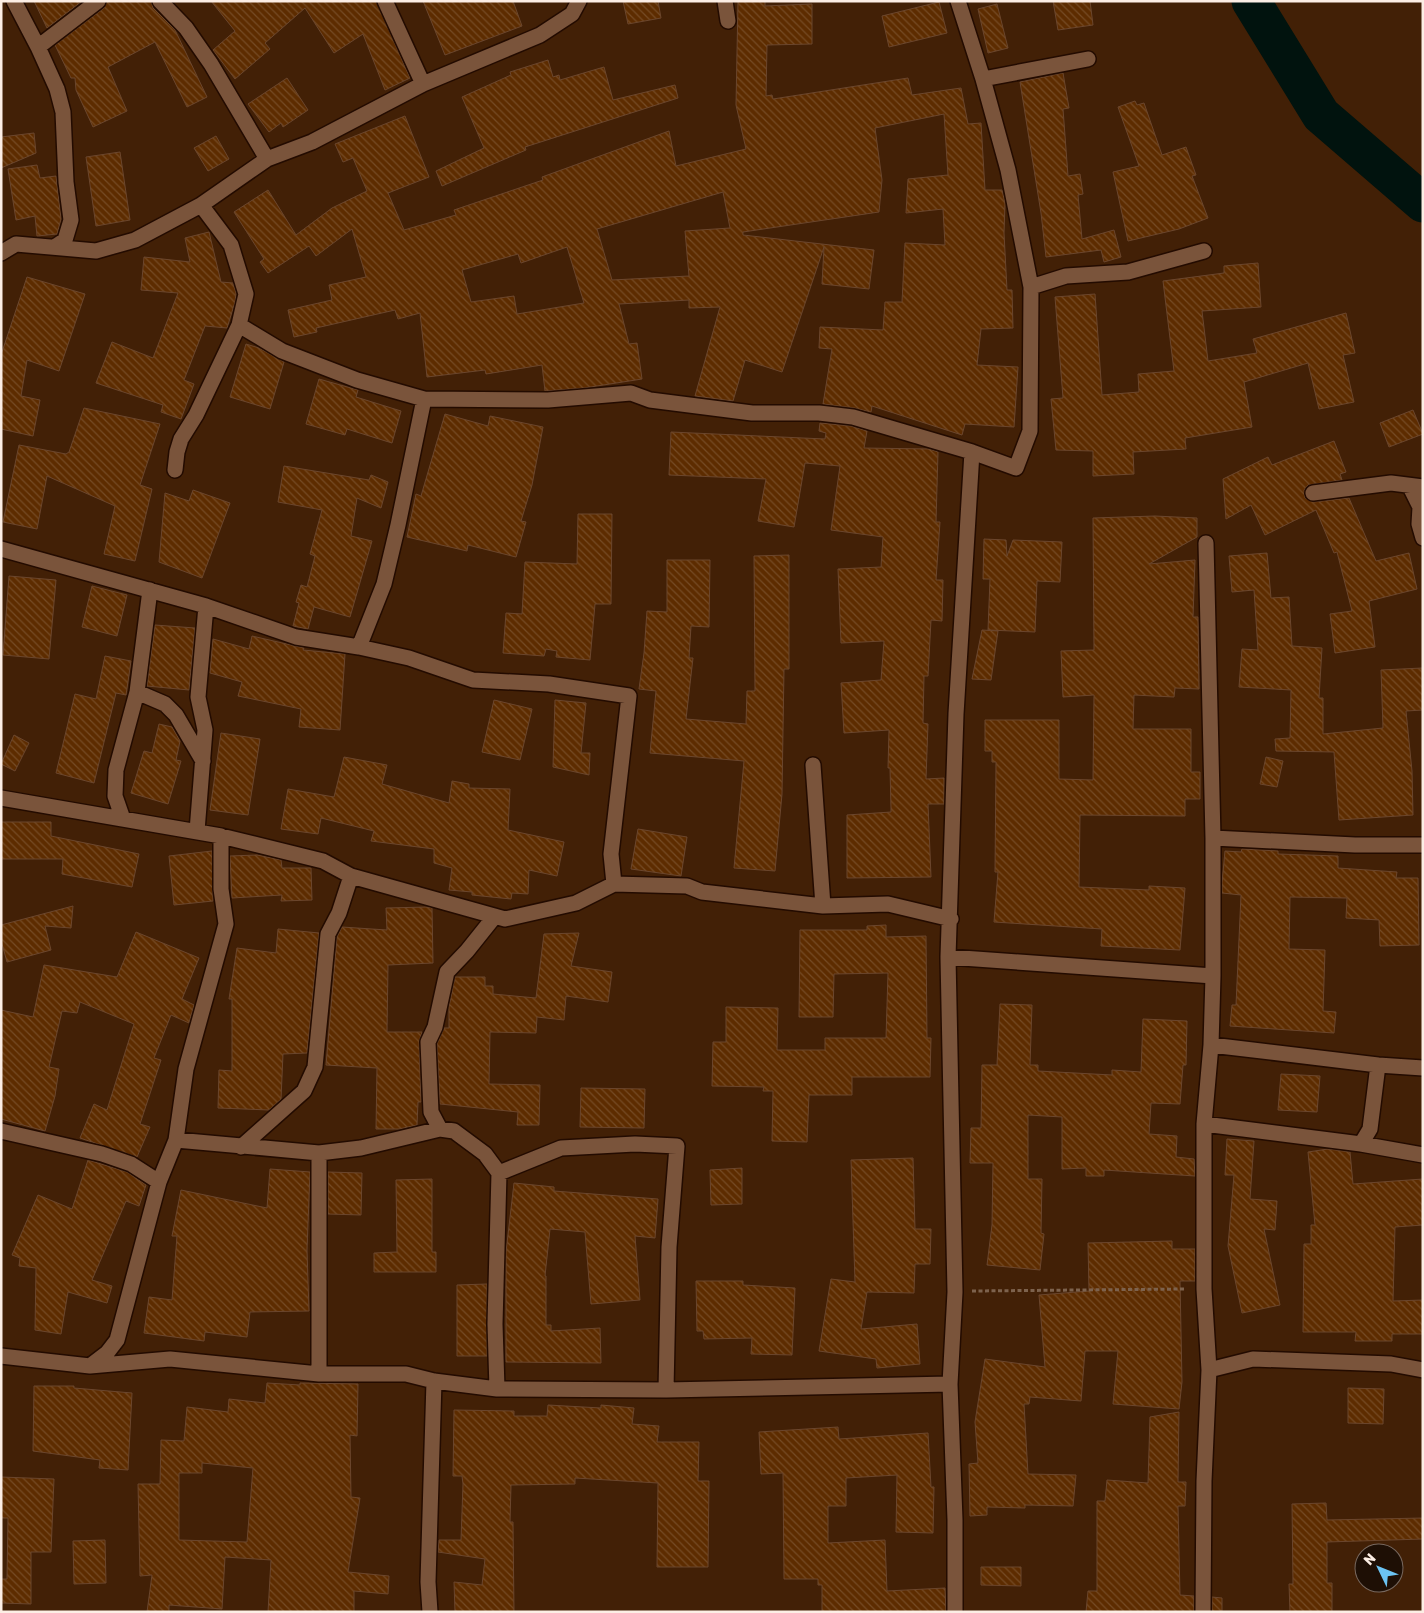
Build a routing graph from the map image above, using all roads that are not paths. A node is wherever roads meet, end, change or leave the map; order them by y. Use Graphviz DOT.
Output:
graph roads {
  1 [pos="14,1"];
  2 [pos="98,1"];
  3 [pos="160,1"];
  4 [pos="385,1"];
  5 [pos="579,1"];
  6 [pos="725,1"];
  7 [pos="958,1"];
  8 [pos="728,21"];
  9 [pos="38,47"];
  10 [pos="1088,59"];
  11 [pos="983,79"];
  12 [pos="423,84"];
  13 [pos="267,159"];
  14 [pos="201,205"];
  15 [pos="9,244"];
  16 [pos="56,246"];
  17 [pos="1204,251"];
  18 [pos="1,253"];
  19 [pos="1030,287"];
  20 [pos="239,325"];
  21 [pos="424,399"];
  22 [pos="972,452"];
  23 [pos="175,470"];
  24 [pos="1416,487"];
  25 [pos="1312,493"];
  26 [pos="1423,538"];
  27 [pos="1206,543"];
  28 [pos="1,549"];
  29 [pos="150,590"];
  30 [pos="206,606"];
  31 [pos="359,647"];
  32 [pos="137,692"];
  33 [pos="203,761"];
  34 [pos="813,765"];
  35 [pos="1,798"];
  36 [pos="123,819"];
  37 [pos="197,831"];
  38 [pos="221,836"];
  39 [pos="1213,838"];
  40 [pos="1423,845"];
  41 [pos="351,876"];
  42 [pos="614,884"];
  43 [pos="823,906"];
  44 [pos="495,916"];
  45 [pos="951,919"];
  46 [pos="948,957"];
  47 [pos="1212,976"];
  48 [pos="1211,1045"];
  49 [pos="1378,1065"];
  50 [pos="1423,1068"];
  51 [pos="1204,1124"];
  52 [pos="440,1129"];
  53 [pos="1,1131"];
  54 [pos="176,1140"];
  55 [pos="1361,1144"];
  56 [pos="241,1146"];
  57 [pos="319,1153"];
  58 [pos="1423,1155"];
  59 [pos="499,1173"];
  60 [pos="159,1182"];
  61 [pos="1,1356"];
  62 [pos="90,1366"];
  63 [pos="1209,1370"];
  64 [pos="1423,1370"];
  65 [pos="319,1374"];
  66 [pos="434,1381"];
  67 [pos="950,1384"];
  68 [pos="497,1389"];
  69 [pos="666,1390"];
  70 [pos="430,1612"];
  71 [pos="955,1612"];
  72 [pos="1203,1612"];
  1 -- 9 [label="street"];
  2 -- 9 [label="street"];
  3 -- 13 [label="street"];
  4 -- 12 [label="street"];
  5 -- 12 [label="street"];
  6 -- 8 [label="street"];
  7 -- 11 [label="street"];
  9 -- 16 [label="street"];
  10 -- 11 [label="street"];
  11 -- 19 [label="street"];
  12 -- 13 [label="street"];
  13 -- 14 [label="street"];
  14 -- 16 [label="street"];
  14 -- 20 [label="street"];
  15 -- 16 [label="street"];
  15 -- 18 [label="street"];
  17 -- 19 [label="street"];
  19 -- 22 [label="street"];
  20 -- 21 [label="street"];
  20 -- 23 [label="street"];
  21 -- 22 [label="street"];
  21 -- 31 [label="street"];
  22 -- 45 [label="street"];
  24 -- 25 [label="street"];
  24 -- 26 [label="street"];
  27 -- 39 [label="street"];
  28 -- 29 [label="street"];
  29 -- 30 [label="street"];
  29 -- 32 [label="street"];
  30 -- 31 [label="street"];
  30 -- 33 [label="street"];
  31 -- 42 [label="street"];
  32 -- 33 [label="street"];
  32 -- 36 [label="street"];
  33 -- 37 [label="street"];
  34 -- 43 [label="street"];
  35 -- 36 [label="street"];
  36 -- 37 [label="street"];
  37 -- 38 [label="street"];
  38 -- 41 [label="street"];
  38 -- 54 [label="street"];
  39 -- 40 [label="street"];
  39 -- 47 [label="street"];
  41 -- 44 [label="street"];
  41 -- 56 [label="street"];
  42 -- 43 [label="street"];
  42 -- 44 [label="street"];
  43 -- 45 [label="street"];
  44 -- 52 [label="street"];
  45 -- 46 [label="street"];
  46 -- 47 [label="street"];
  46 -- 67 [label="street"];
  47 -- 48 [label="street"];
  48 -- 49 [label="street"];
  48 -- 51 [label="street"];
  49 -- 50 [label="street"];
  49 -- 55 [label="street"];
  51 -- 55 [label="street"];
  51 -- 63 [label="street"];
  52 -- 57 [label="street"];
  52 -- 59 [label="street"];
  53 -- 60 [label="street"];
  54 -- 56 [label="street"];
  54 -- 60 [label="street"];
  55 -- 58 [label="street"];
  56 -- 57 [label="street"];
  57 -- 65 [label="street"];
  59 -- 68 [label="street"];
  59 -- 69 [label="street"];
  60 -- 62 [label="street"];
  61 -- 62 [label="street"];
  62 -- 65 [label="street"];
  63 -- 64 [label="street"];
  63 -- 72 [label="street"];
  65 -- 66 [label="street"];
  66 -- 68 [label="street"];
  66 -- 70 [label="street"];
  67 -- 69 [label="street"];
  67 -- 71 [label="street"];
  68 -- 69 [label="street"];
}
